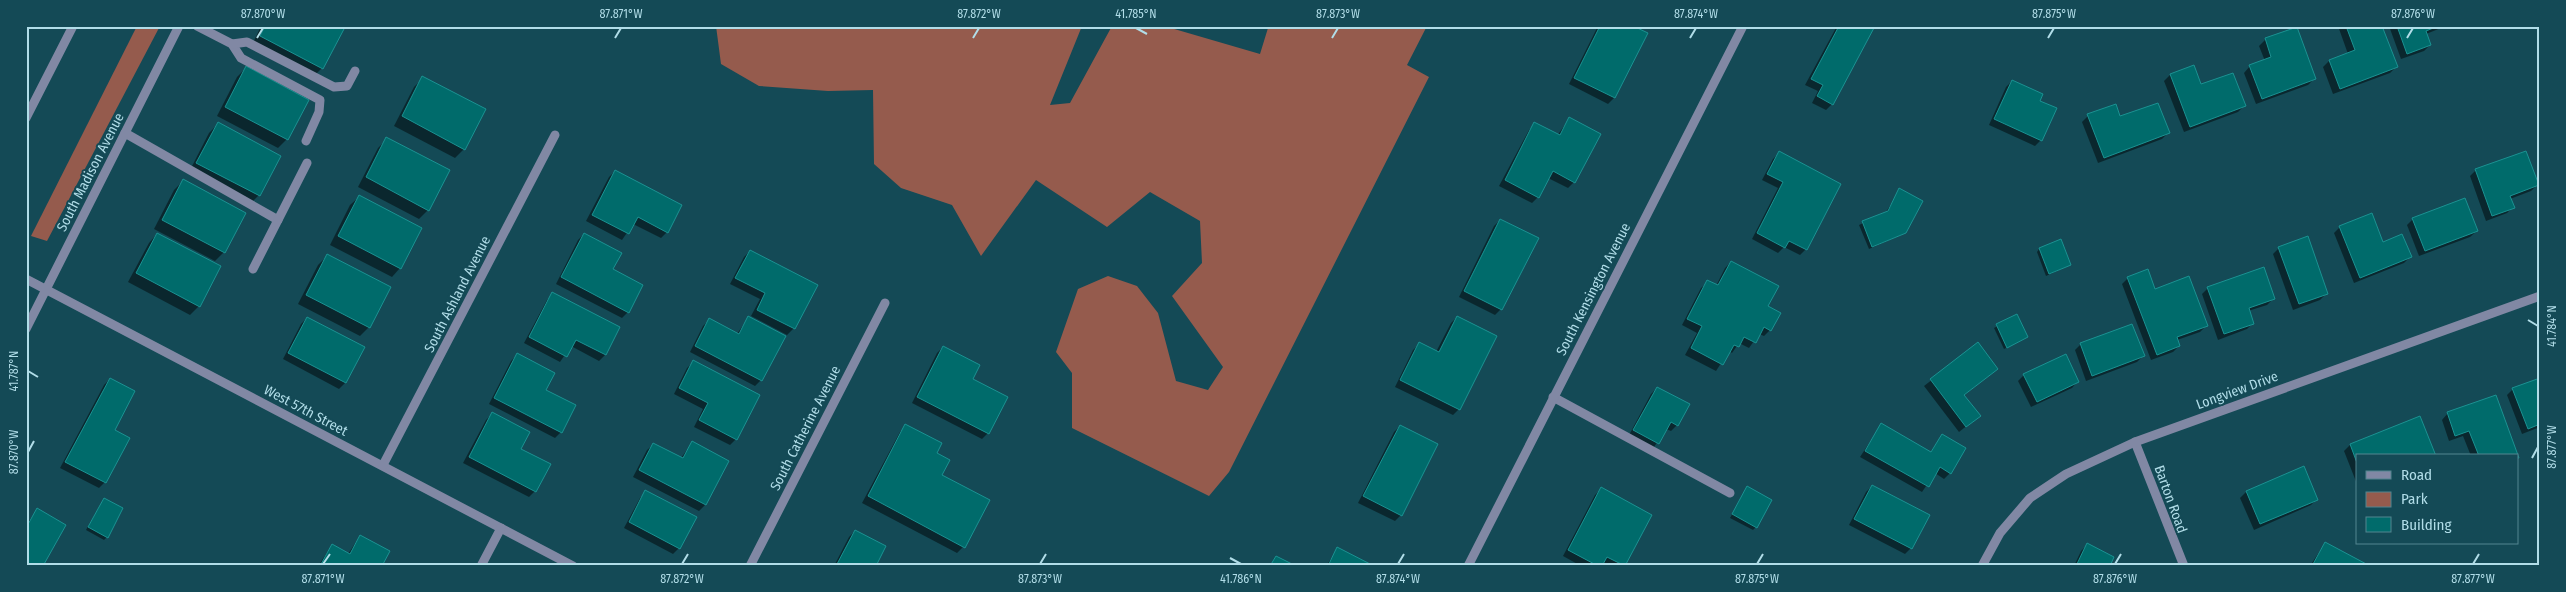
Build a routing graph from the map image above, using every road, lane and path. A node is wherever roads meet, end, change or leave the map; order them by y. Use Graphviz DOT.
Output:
graph roads {
  1 [pos="73,26"];
  2 [pos="179,26"];
  3 [pos="197,26"];
  4 [pos="1744,26"];
  5 [pos="232,44"];
  6 [pos="355,71"];
  7 [pos="26,118"];
  8 [pos="125,133"];
  9 [pos="555,135"];
  10 [pos="306,141"];
  11 [pos="308,163"];
  12 [pos="278,220"];
  13 [pos="253,269"];
  14 [pos="26,279"];
  15 [pos="46,290"];
  16 [pos="2540,296"];
  17 [pos="885,303"];
  18 [pos="26,329"];
  19 [pos="1553,398"];
  20 [pos="2135,442"];
  21 [pos="383,465"];
  22 [pos="1730,493"];
  23 [pos="501,528"];
  24 [pos="481,566"];
  25 [pos="573,566"];
  26 [pos="750,566"];
  27 [pos="1468,566"];
  28 [pos="1982,566"];
  29 [pos="2184,566"];
  1 -- 7 [label="street"];
  2 -- 8 [label="street, South Madison Avenue"];
  3 -- 5 [label="street"];
  4 -- 19 [label="street, South Kensington Avenue"];
  5 -- 6 [label="street"];
  5 -- 10 [label="street"];
  8 -- 12 [label="street"];
  8 -- 15 [label="street, South Madison Avenue"];
  9 -- 21 [label="street, South Ashland Avenue"];
  11 -- 12 [label="street"];
  12 -- 13 [label="street"];
  14 -- 15 [label="street, West 57th Street"];
  15 -- 18 [label="street, South Madison Avenue"];
  15 -- 21 [label="street, West 57th Street"];
  16 -- 20 [label="street, Longview Drive"];
  17 -- 26 [label="street, South Catherine Avenue"];
  19 -- 22 [label="street"];
  19 -- 27 [label="street, South Kensington Avenue"];
  20 -- 28 [label="street, Longview Drive"];
  20 -- 29 [label="street, Barton Road"];
  21 -- 23 [label="street, West 57th Street"];
  23 -- 24 [label="street"];
  23 -- 25 [label="street, West 57th Street"];
}
